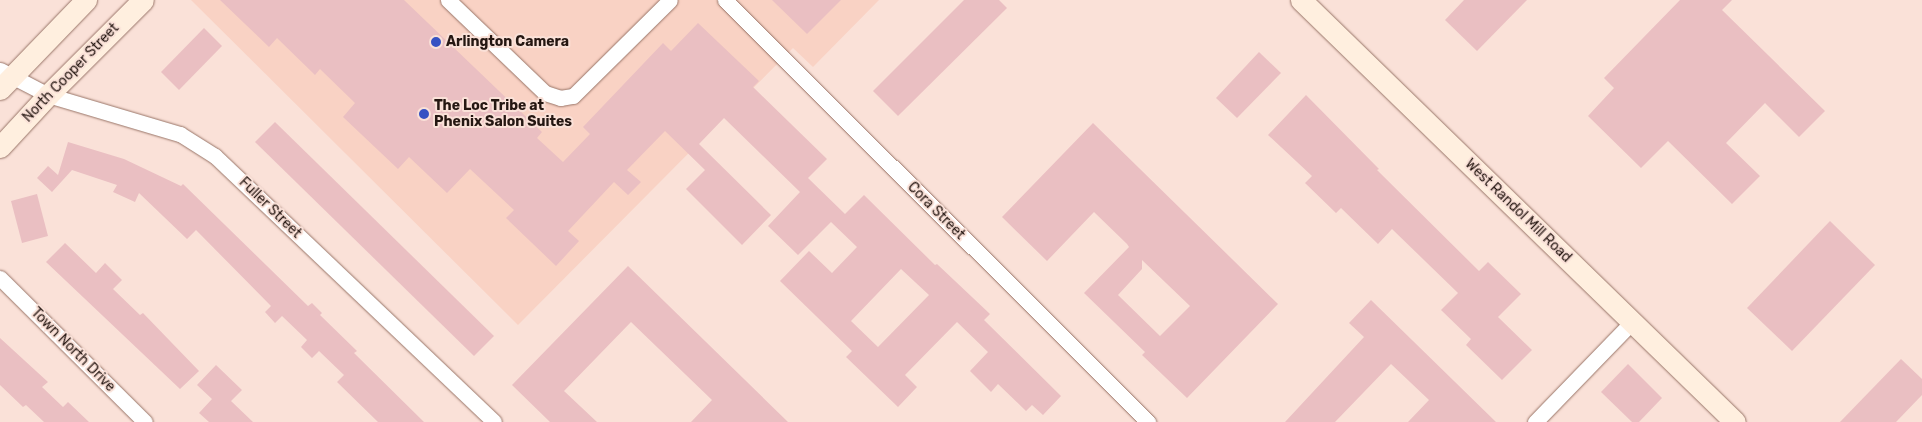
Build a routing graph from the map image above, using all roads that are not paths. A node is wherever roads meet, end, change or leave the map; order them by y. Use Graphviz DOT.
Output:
graph roads {
  1 [pos="86,0"];
  2 [pos="143,0"];
  3 [pos="448,0"];
  4 [pos="670,0"];
  5 [pos="725,0"];
  6 [pos="1301,0"];
  7 [pos="4,79"];
  8 [pos="48,96"];
  9 [pos="0,147"];
  10 [pos="0,278"];
  11 [pos="1632,322"];
  12 [pos="145,422"];
  13 [pos="494,422"];
  14 [pos="1148,422"];
  15 [pos="1535,422"];
  16 [pos="1735,422"];
  1 -- 7 [label="main road"];
  2 -- 8 [label="main road, North Cooper Street"];
  3 -- 4 [label="street"];
  5 -- 14 [label="street, Cora Street"];
  6 -- 11 [label="main road, West Randol Mill Road"];
  7 -- 8 [label="street, Fuller Street"];
  8 -- 9 [label="main road, North Cooper Street"];
  8 -- 13 [label="street, Fuller Street"];
  10 -- 12 [label="street, Town North Drive"];
  11 -- 15 [label="street"];
  11 -- 16 [label="main road, West Randol Mill Road"];
}
